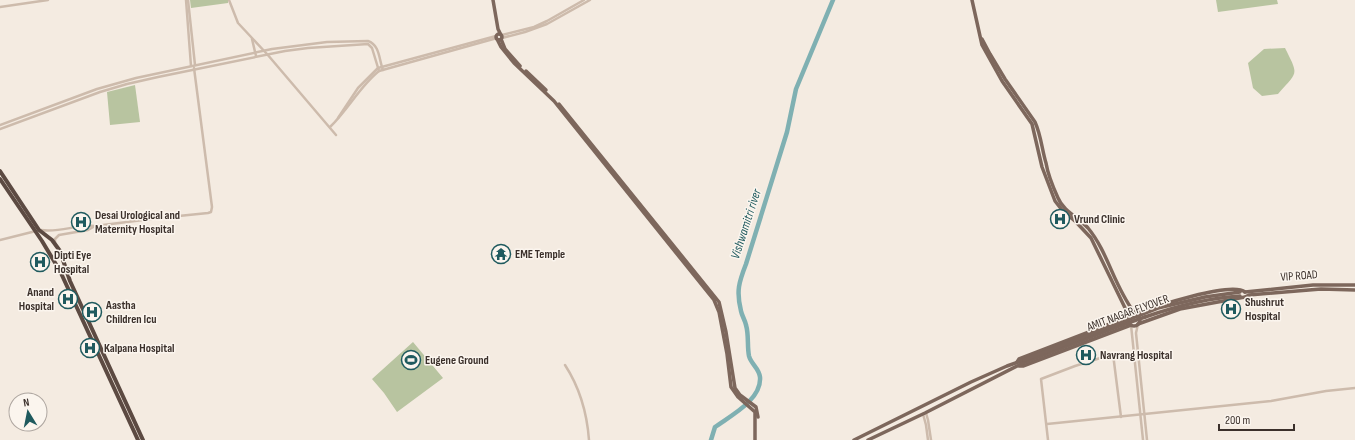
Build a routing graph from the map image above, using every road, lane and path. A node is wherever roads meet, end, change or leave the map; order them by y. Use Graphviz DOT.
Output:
graph roads {
  1 [pos="48,0"];
  2 [pos="187,0"];
  3 [pos="229,0"];
  4 [pos="493,0"];
  5 [pos="584,0"];
  6 [pos="590,0"];
  7 [pos="972,0"];
  8 [pos="0,7"];
  9 [pos="980,34"];
  10 [pos="499,37"];
  11 [pos="251,38"];
  12 [pos="264,51"];
  13 [pos="255,54"];
  14 [pos="267,54"];
  15 [pos="193,66"];
  16 [pos="378,68"];
  17 [pos="382,68"];
  18 [pos="379,72"];
  19 [pos="337,121"];
  20 [pos="0,125"];
  21 [pos="330,127"];
  22 [pos="0,129"];
  23 [pos="336,135"];
  24 [pos="0,172"];
  25 [pos="0,179"];
  26 [pos="95,226"];
  27 [pos="37,231"];
  28 [pos="0,240"];
  29 [pos="56,245"];
  30 [pos="63,259"];
  31 [pos="55,264"];
  32 [pos="1355,284"];
  33 [pos="1355,290"];
  34 [pos="1245,292"];
  35 [pos="1240,294"];
  36 [pos="1249,295"];
  37 [pos="1136,314"];
  38 [pos="1128,317"];
  39 [pos="1138,324"];
  40 [pos="1131,325"];
  41 [pos="1018,364"];
  42 [pos="565,365"];
  43 [pos="1355,388"];
  44 [pos="925,414"];
  45 [pos="1145,414"];
  46 [pos="1141,415"];
  47 [pos="1121,417"];
  48 [pos="1047,424"];
  49 [pos="138,440"];
  50 [pos="143,440"];
  51 [pos="589,440"];
  52 [pos="756,440"];
  53 [pos="854,440"];
  54 [pos="868,440"];
  55 [pos="929,440"];
  56 [pos="1048,440"];
  57 [pos="1143,440"];
  58 [pos="1147,440"];
  1 -- 8 [label="street"];
  2 -- 15 [label="street"];
  3 -- 11 [label="street"];
  4 -- 10 [label="main road"];
  5 -- 10 [label="street"];
  6 -- 10 [label="street"];
  7 -- 9 [label="main road"];
  9 -- 37 [label="main road"];
  9 -- 38 [label="main road"];
  10 -- 17 [label="street"];
  10 -- 52 [label="main road"];
  11 -- 12 [label="street"];
  11 -- 13 [label="street"];
  12 -- 13 [label="street"];
  12 -- 14 [label="street"];
  12 -- 17 [label="street"];
  13 -- 14 [label="street"];
  13 -- 15 [label="street"];
  14 -- 16 [label="street"];
  14 -- 21 [label="street"];
  15 -- 20 [label="street"];
  15 -- 22 [label="street"];
  15 -- 26 [label="street"];
  16 -- 17 [label="street"];
  16 -- 18 [label="street"];
  16 -- 19 [label="street"];
  17 -- 18 [label="street"];
  18 -- 19 [label="street"];
  19 -- 21 [label="street"];
  21 -- 23 [label="street"];
  24 -- 27 [label="highway"];
  25 -- 27 [label="highway"];
  26 -- 27 [label="street"];
  26 -- 29 [label="street"];
  27 -- 28 [label="street"];
  27 -- 29 [label="highway"];
  27 -- 31 [label="highway"];
  29 -- 30 [label="highway"];
  30 -- 31 [label="highway"];
  30 -- 50 [label="highway"];
  31 -- 49 [label="highway"];
  32 -- 34 [label="main road, VIP ROAD"];
  33 -- 36 [label="main road, VIP ROAD"];
  34 -- 35 [label="main road, AMIT NAGAR FLYOVER"];
  34 -- 37 [label="main road"];
  35 -- 36 [label="main road, AMIT NAGAR FLYOVER"];
  35 -- 41 [label="main road, AMIT NAGAR FLYOVER, bridge"];
  36 -- 39 [label="main road"];
  37 -- 38 [label="main road"];
  37 -- 39 [label="main road"];
  38 -- 40 [label="main road"];
  38 -- 41 [label="main road"];
  39 -- 40 [label="main road"];
  39 -- 45 [label="street"];
  40 -- 41 [label="main road"];
  40 -- 46 [label="street"];
  41 -- 44 [label="main road"];
  41 -- 53 [label="main road"];
  42 -- 51 [label="street"];
  43 -- 45 [label="street"];
  44 -- 54 [label="main road"];
  44 -- 55 [label="street"];
  45 -- 46 [label="street"];
  45 -- 58 [label="street"];
  46 -- 47 [label="street"];
  46 -- 57 [label="street"];
  47 -- 48 [label="street"];
  47 -- 48 [label="street"];
  48 -- 56 [label="street"];
}
